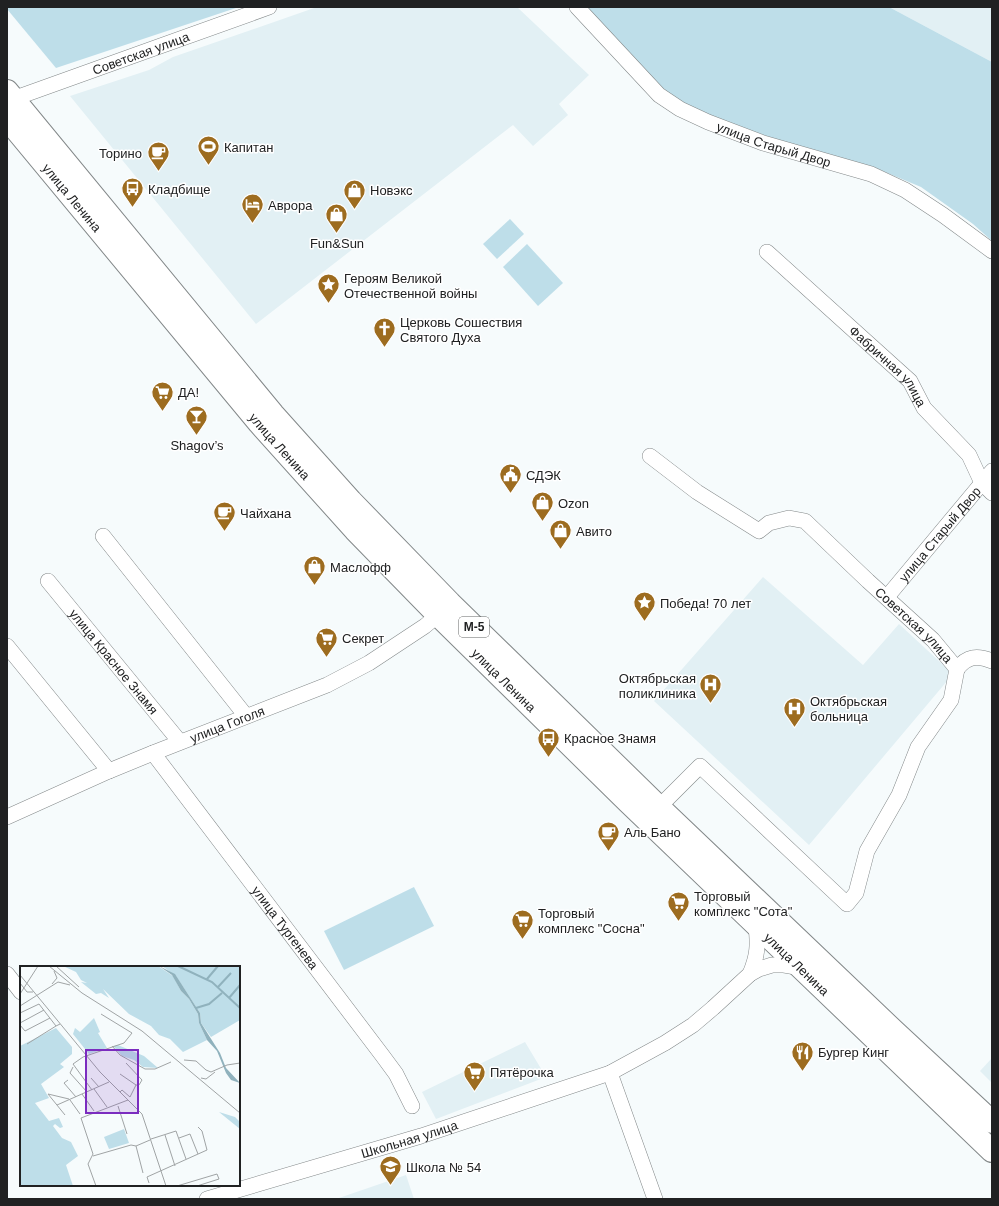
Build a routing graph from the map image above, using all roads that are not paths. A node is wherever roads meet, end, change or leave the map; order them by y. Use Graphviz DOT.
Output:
graph roads {
  1 [pos="269,7"];
  2 [pos="577,7"];
  3 [pos="9,102"];
  4 [pos="992,251"];
  5 [pos="766,252"];
  6 [pos="650,456"];
  7 [pos="992,471"];
  8 [pos="987,488"];
  9 [pos="103,536"];
  10 [pos="48,581"];
  11 [pos="887,597"];
  12 [pos="438,615"];
  13 [pos="7,646"];
  14 [pos="992,661"];
  15 [pos="957,669"];
  16 [pos="246,716"];
  17 [pos="180,742"];
  18 [pos="153,753"];
  19 [pos="109,771"];
  20 [pos="659,807"];
  21 [pos="9,812"];
  22 [pos="756,925"];
  23 [pos="802,968"];
  24 [pos="7,974"];
  25 [pos="750,974"];
  26 [pos="20,991"];
  27 [pos="610,1073"];
  28 [pos="412,1106"];
  29 [pos="992,1122"];
  30 [pos="992,1151"];
  31 [pos="207,1199"];
  32 [pos="654,1199"];
  1 -- 3 [label="street, Советская улица"];
  2 -- 4 [label="street, улица Старый Двор"];
  3 -- 12 [label="main road, улица Ленина / М-5"];
  3 -- 20 [label="main road, улица Ленина / М-5"];
  5 -- 8 [label="street, Фабричная улица"];
  6 -- 11 [label="street, Советская улица"];
  7 -- 8 [label="street, улица Старый Двор"];
  8 -- 11 [label="street, улица Старый Двор"];
  9 -- 16 [label="street"];
  10 -- 17 [label="street, улица Красное Знамя"];
  11 -- 15 [label="street, Советская улица"];
  12 -- 16 [label="street, улица Гоголя"];
  12 -- 22 [label="main road, улица Ленина / М-5"];
  13 -- 19 [label="street"];
  14 -- 15 [label="street"];
  15 -- 20 [label="street, Советская улица"];
  16 -- 17 [label="street, улица Гоголя"];
  17 -- 18 [label="street, улица Гоголя"];
  18 -- 19 [label="street, улица Гоголя"];
  18 -- 28 [label="street, улица Тургенева"];
  19 -- 21 [label="street, улица Гоголя"];
  20 -- 29 [label="main road, улица Ленина / М-5"];
  22 -- 23 [label="main road, улица Ленина / М-5"];
  22 -- 25 [label="street, Школьная улица"];
  23 -- 25 [label="street, Школьная улица"];
  23 -- 30 [label="main road, улица Ленина / М-5"];
  24 -- 26 [label="street"];
  25 -- 27 [label="street, Школьная улица"];
  27 -- 31 [label="street, Школьная улица"];
  27 -- 32 [label="street"];
}
